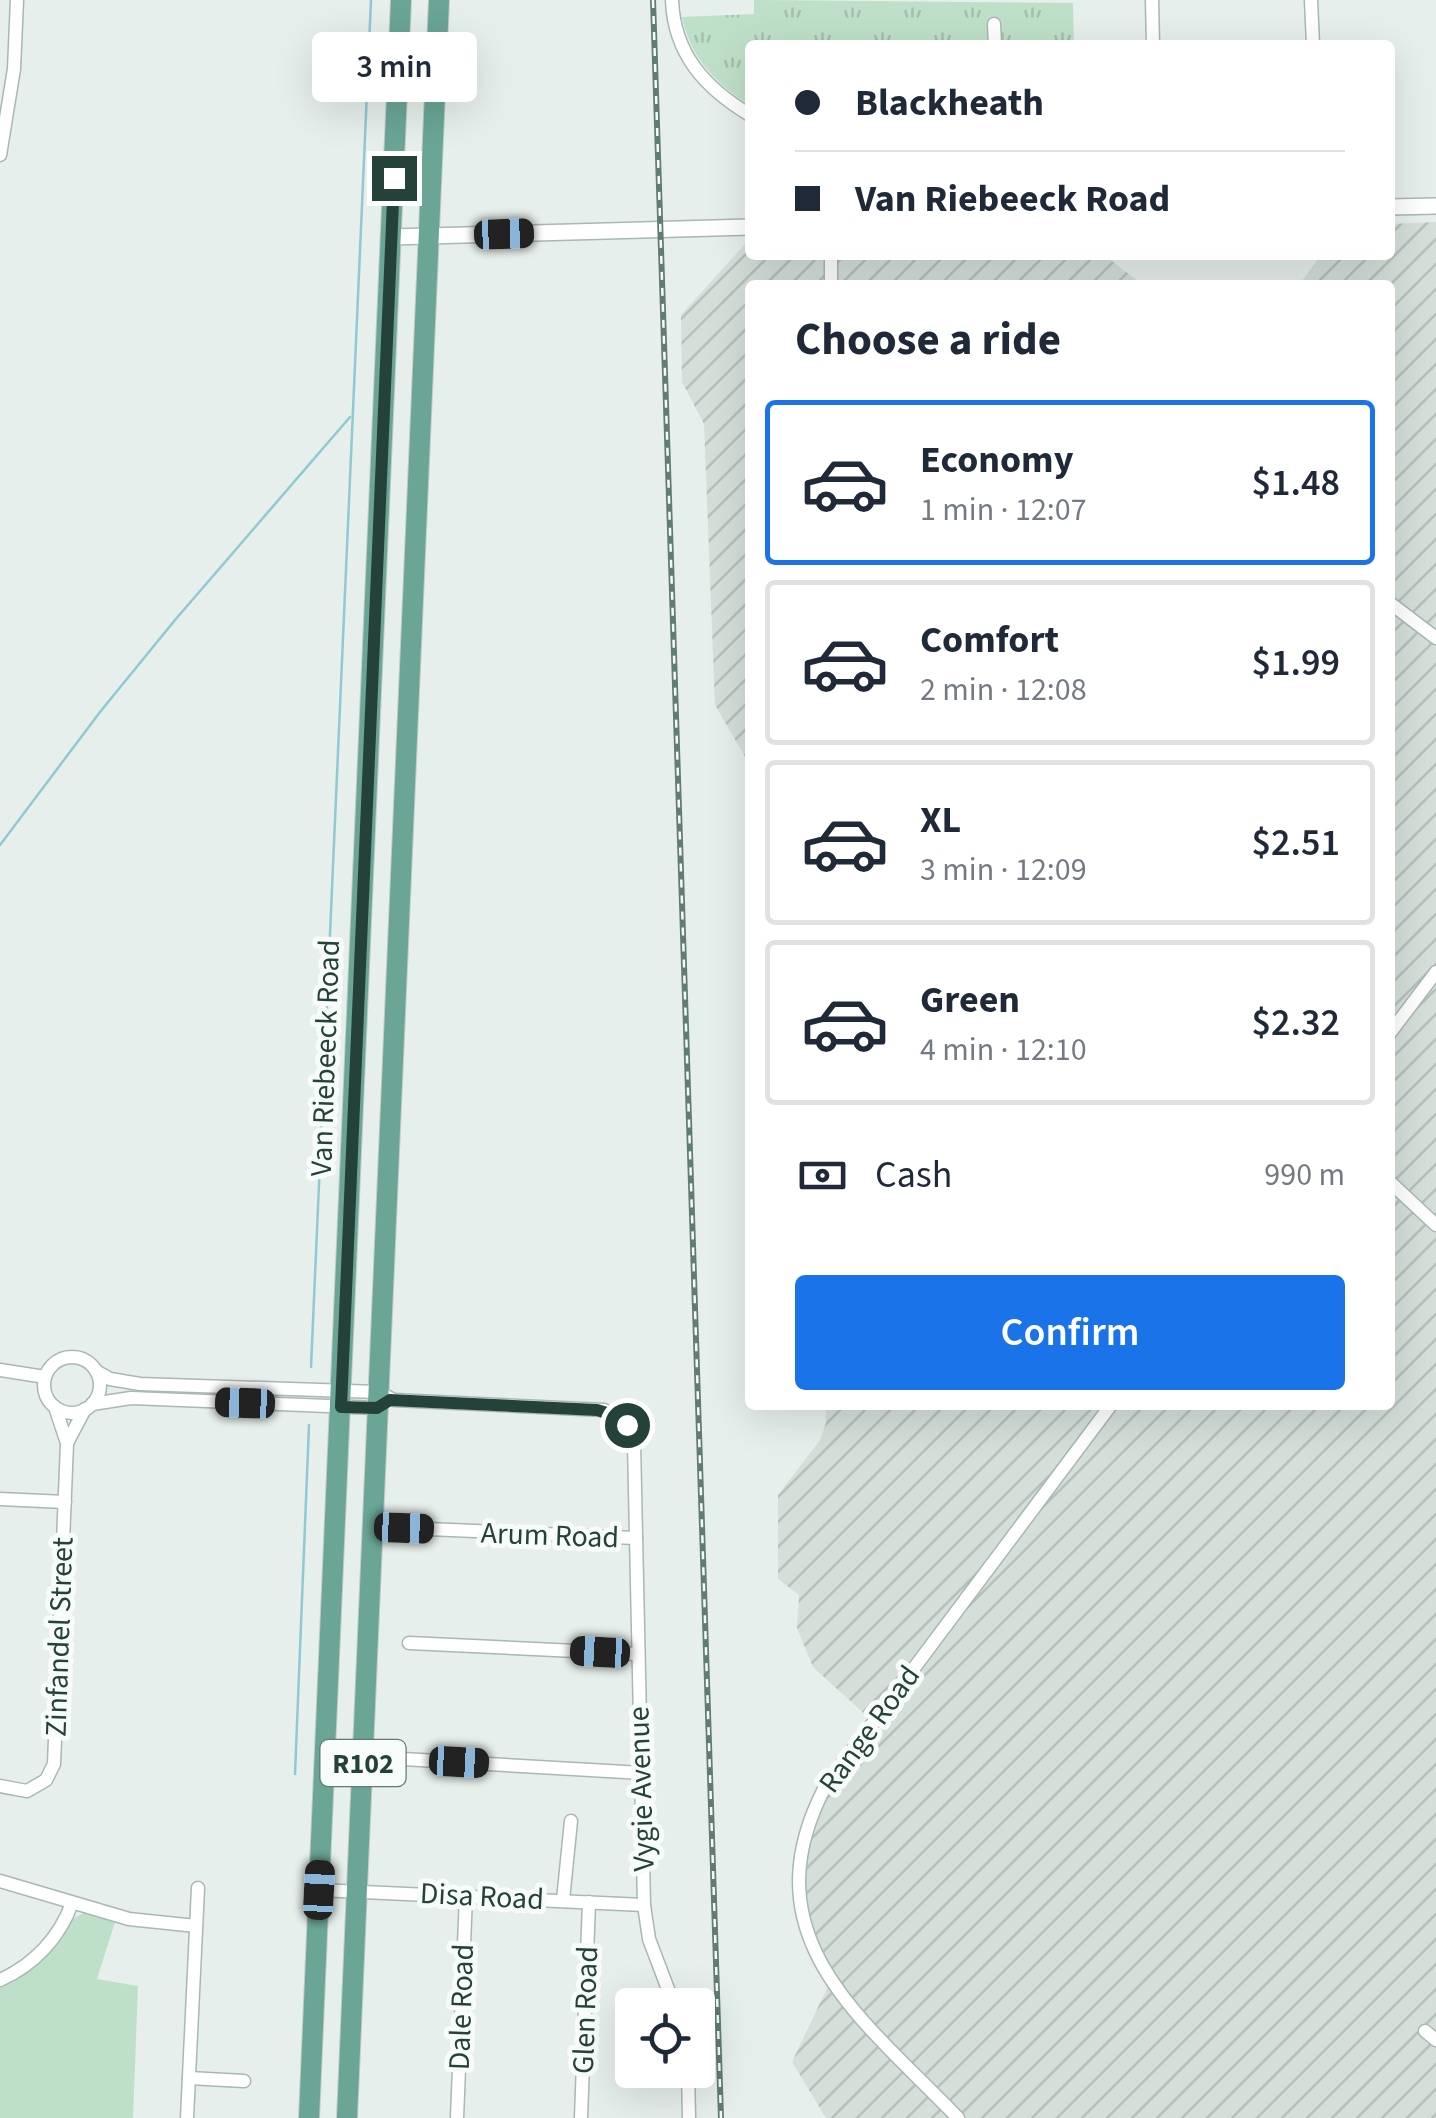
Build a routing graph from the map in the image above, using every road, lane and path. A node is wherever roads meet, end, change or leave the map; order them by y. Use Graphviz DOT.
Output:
graph roads {
  1 [pos="17,0"];
  2 [pos="402,0"];
  3 [pos="439,0"];
  4 [pos="672,0"];
  5 [pos="1152,0"];
  6 [pos="1311,0"];
  7 [pos="994,24"];
  8 [pos="995,40"];
  9 [pos="1153,40"];
  10 [pos="1312,40"];
  11 [pos="745,111"];
  12 [pos="0,155"];
  13 [pos="1436,206"];
  14 [pos="1395,207"];
  15 [pos="745,227"];
  16 [pos="391,237"];
  17 [pos="430,237"];
  18 [pos="1395,607"];
  19 [pos="1436,638"];
  20 [pos="1436,972"];
  21 [pos="1395,1026"];
  22 [pos="1395,1187"];
  23 [pos="1436,1225"];
  24 [pos="0,1370"];
  25 [pos="96,1371"];
  26 [pos="45,1377"];
  27 [pos="341,1399"];
  28 [pos="381,1400"];
  29 [pos="55,1407"];
  30 [pos="88,1407"];
  31 [pos="1107,1410"];
  32 [pos="67,1443"];
  33 [pos="0,1499"];
  34 [pos="65,1502"];
  35 [pos="404,1528"];
  36 [pos="636,1538"];
  37 [pos="408,1644"];
  38 [pos="638,1654"];
  39 [pos="386,1758"];
  40 [pos="642,1773"];
  41 [pos="0,1786"];
  42 [pos="571,1822"];
  43 [pos="0,1880"];
  44 [pos="198,1888"];
  45 [pos="319,1890"];
  46 [pos="357,1891"];
  47 [pos="466,1896"];
  48 [pos="563,1900"];
  49 [pos="589,1902"];
  50 [pos="72,1903"];
  51 [pos="644,1905"];
  52 [pos="196,1926"];
  53 [pos="0,1980"];
  54 [pos="668,1988"];
  55 [pos="189,2078"];
  56 [pos="244,2081"];
  57 [pos="688,2088"];
  58 [pos="187,2118"];
  59 [pos="309,2118"];
  60 [pos="348,2118"];
  61 [pos="457,2118"];
  62 [pos="581,2118"];
  63 [pos="689,2118"];
  64 [pos="958,2118"];
  1 -- 12 [label="street"];
  2 -- 16 [label="main road, Van Riebeeck Road / R102"];
  3 -- 17 [label="main road, R102"];
  4 -- 11 [label="street"];
  5 -- 9 [label="street"];
  6 -- 10 [label="street"];
  7 -- 8 [label="street"];
  13 -- 14 [label="street"];
  15 -- 17 [label="street"];
  16 -- 17 [label="street"];
  16 -- 27 [label="main road, Van Riebeeck Road / R102"];
  17 -- 28 [label="main road, R102"];
  18 -- 19 [label="street"];
  20 -- 21 [label="street"];
  22 -- 23 [label="street"];
  24 -- 26 [label="street"];
  25 -- 26 [label="street"];
  25 -- 27 [label="street"];
  25 -- 30 [label="street"];
  26 -- 29 [label="street"];
  27 -- 28 [label="street"];
  27 -- 30 [label="street"];
  27 -- 45 [label="main road, Van Riebeeck Road / R102"];
  28 -- 36 [label="street, Vygie Avenue"];
  28 -- 46 [label="main road, R102"];
  29 -- 30 [label="street"];
  29 -- 32 [label="street, Zinfandel Street"];
  30 -- 32 [label="street, Zinfandel Street"];
  31 -- 64 [label="street, Range Road"];
  32 -- 34 [label="street, Zinfandel Street"];
  33 -- 34 [label="street"];
  34 -- 41 [label="street, Zinfandel Street"];
  35 -- 36 [label="street, Arum Road"];
  36 -- 38 [label="street, Vygie Avenue"];
  37 -- 38 [label="street"];
  38 -- 40 [label="street, Vygie Avenue"];
  39 -- 40 [label="street"];
  40 -- 51 [label="street, Vygie Avenue"];
  42 -- 48 [label="street"];
  43 -- 50 [label="street"];
  44 -- 52 [label="street"];
  45 -- 46 [label="street, Disa Road"];
  45 -- 59 [label="main road, Van Riebeeck Road / R102"];
  46 -- 47 [label="street, Disa Road"];
  46 -- 60 [label="main road, R102"];
  47 -- 48 [label="street, Disa Road"];
  47 -- 61 [label="street, Dale Road"];
  48 -- 49 [label="street, Disa Road"];
  49 -- 51 [label="street, Disa Road"];
  49 -- 62 [label="street, Glen Road"];
  50 -- 52 [label="street"];
  50 -- 53 [label="street"];
  51 -- 54 [label="street, Vygie Avenue"];
  52 -- 55 [label="street"];
  55 -- 56 [label="street"];
  55 -- 58 [label="street"];
  57 -- 63 [label="street"];
}
